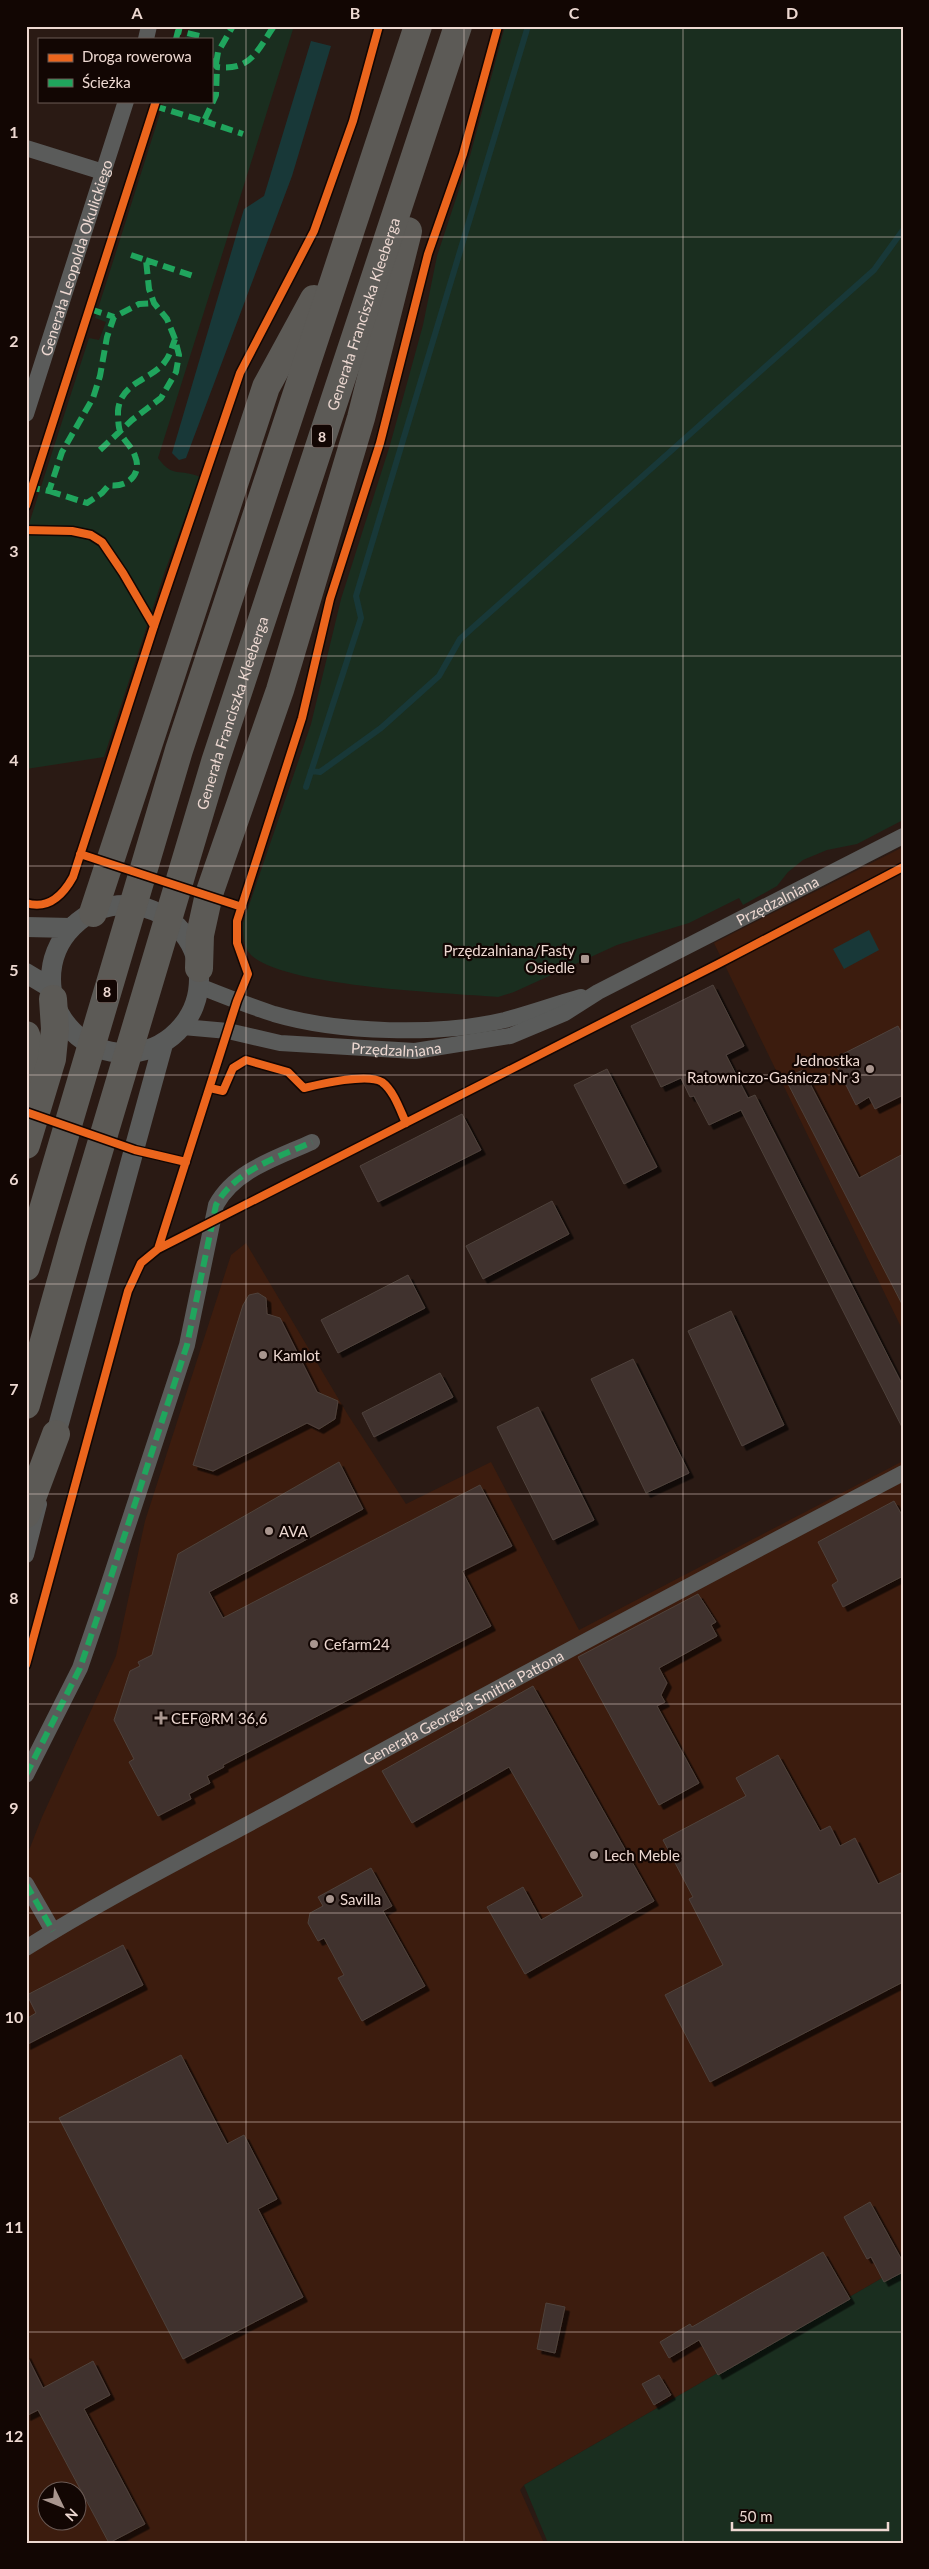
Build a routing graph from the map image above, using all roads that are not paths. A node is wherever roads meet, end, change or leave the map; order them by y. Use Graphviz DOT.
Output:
graph roads {
  1 [pos="150,26"];
  2 [pos="418,26"];
  3 [pos="458,26"];
  4 [pos="146,38"];
  5 [pos="126,102"];
  6 [pos="430,110"];
  7 [pos="26,148"];
  8 [pos="103,172"];
  9 [pos="346,238"];
  10 [pos="26,414"];
  11 [pos="903,836"];
  12 [pos="92,912"];
  13 [pos="26,927"];
  14 [pos="70,928"];
  15 [pos="26,973"];
  16 [pos="199,977"];
  17 [pos="598,992"];
  18 [pos="52,993"];
  19 [pos="183,1026"];
  20 [pos="26,1035"];
  21 [pos="163,1044"];
  22 [pos="39,1101"];
  23 [pos="312,1142"];
  24 [pos="26,1145"];
  25 [pos="26,1267"];
  26 [pos="26,1406"];
  27 [pos="56,1434"];
  28 [pos="903,1473"];
  29 [pos="26,1514"];
  30 [pos="26,1555"];
  31 [pos="26,1775"];
  32 [pos="26,1884"];
  33 [pos="53,1931"];
  34 [pos="26,1948"];
  1 -- 4 [label="street"];
  2 -- 9 [label="highway, 8"];
  3 -- 6 [label="highway, Generała Franciszka Kleeberga / 8"];
  5 -- 8 [label="street, Generała Leopolda Okulickiego"];
  6 -- 16 [label="highway"];
  6 -- 26 [label="highway, Generała Franciszka Kleeberga / 8"];
  7 -- 8 [label="street"];
  8 -- 10 [label="street, Generała Leopolda Okulickiego"];
  9 -- 12 [label="highway"];
  9 -- 25 [label="highway, 8"];
  11 -- 17 [label="street, Przędzalniana"];
  12 -- 14 [label="street"];
  12 -- 16 [label="street"];
  13 -- 14 [label="street"];
  14 -- 18 [label="street"];
  15 -- 18 [label="street"];
  16 -- 17 [label="street, Przędzalniana"];
  16 -- 19 [label="street"];
  17 -- 19 [label="street, Przędzalniana"];
  18 -- 21 [label="street"];
  18 -- 22 [label="highway"];
  19 -- 21 [label="street"];
  20 -- 22 [label="highway"];
  21 -- 27 [label="street"];
  22 -- 24 [label="highway"];
  23 -- 31 [label="street"];
  27 -- 29 [label="highway"];
  27 -- 30 [label="street"];
  28 -- 33 [label="street, Generała George'a Smitha Pattona"];
  32 -- 33 [label="street"];
  33 -- 34 [label="street, Generała George'a Smitha Pattona"];
}
